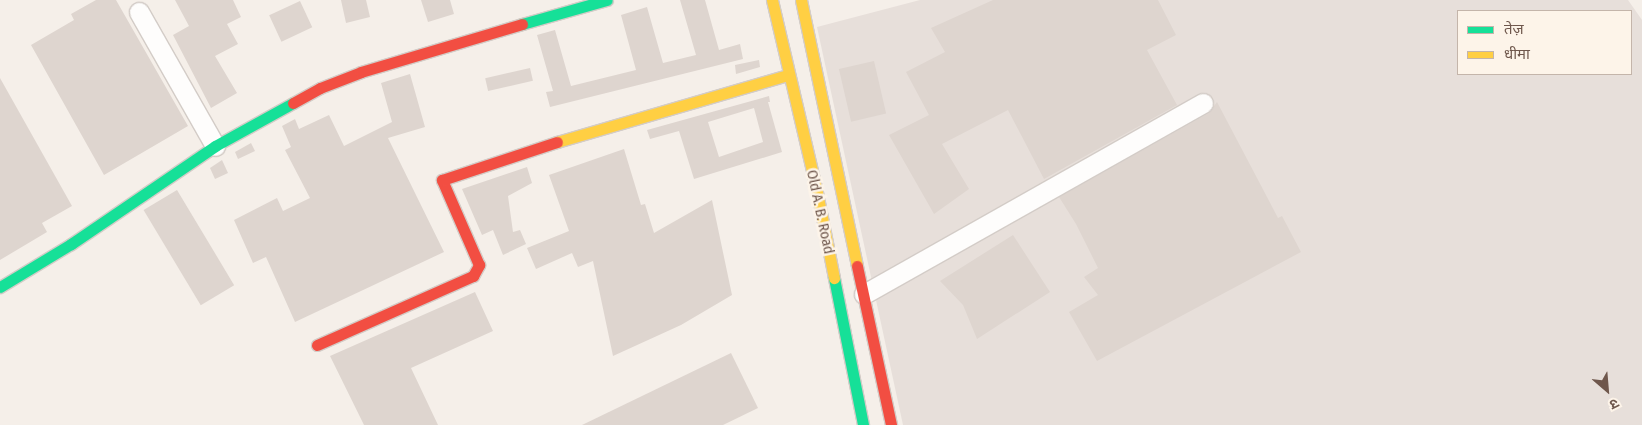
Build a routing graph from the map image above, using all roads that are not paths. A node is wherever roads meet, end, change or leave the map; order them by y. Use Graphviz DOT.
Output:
graph roads {
  1 [pos="607,0"];
  2 [pos="772,0"];
  3 [pos="801,0"];
  4 [pos="139,12"];
  5 [pos="788,75"];
  6 [pos="1203,103"];
  7 [pos="215,146"];
  8 [pos="0,287"];
  9 [pos="864,294"];
  10 [pos="317,345"];
  11 [pos="864,425"];
  12 [pos="891,425"];
  1 -- 7 [label="street"];
  2 -- 5 [label="street, Old A. B. Road"];
  3 -- 9 [label="street, Old A. B. Road"];
  4 -- 7 [label="street"];
  5 -- 10 [label="street"];
  5 -- 11 [label="street, Old A. B. Road"];
  6 -- 9 [label="street"];
  7 -- 8 [label="street"];
  9 -- 12 [label="street, Old A. B. Road"];
}
